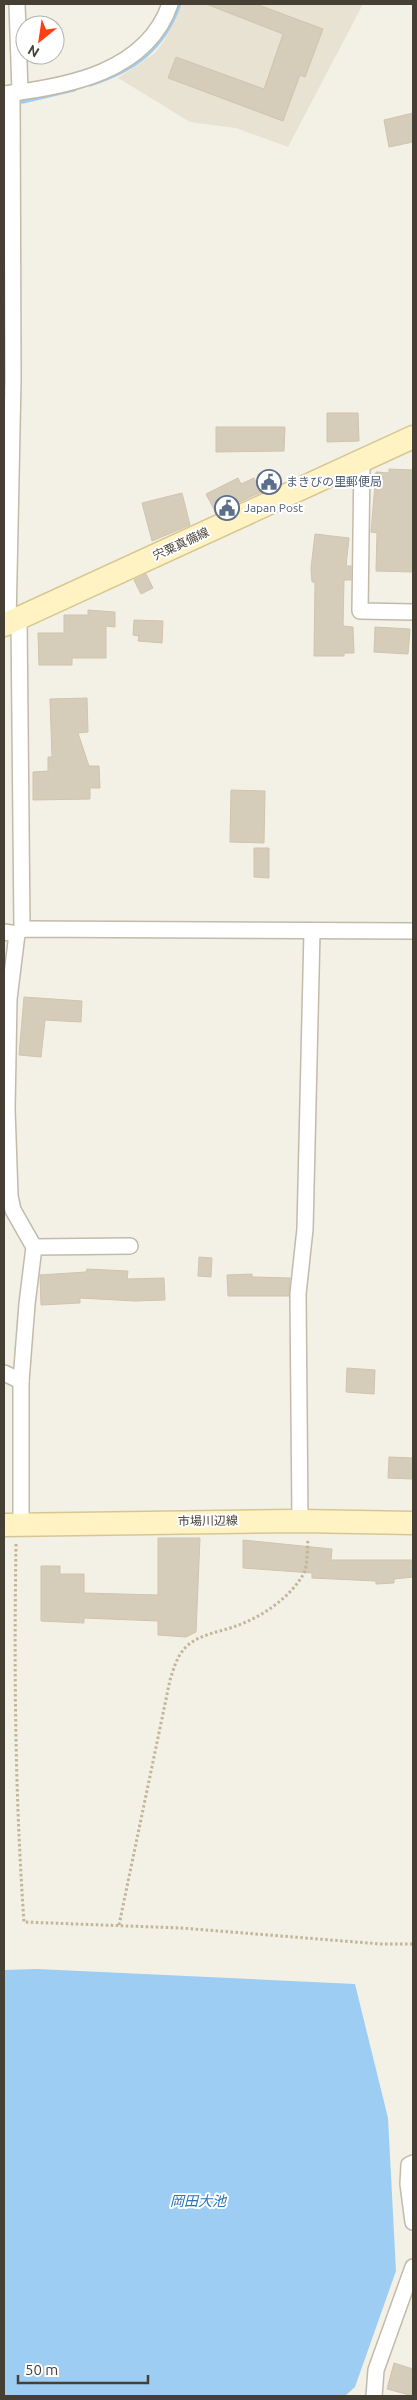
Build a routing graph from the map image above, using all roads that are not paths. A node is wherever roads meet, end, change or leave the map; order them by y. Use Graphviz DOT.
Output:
graph roads {
  1 [pos="17,4"];
  2 [pos="170,4"];
  3 [pos="12,96"];
  4 [pos="413,437"];
  5 [pos="7,438"];
  6 [pos="362,461"];
  7 [pos="413,612"];
  8 [pos="10,622"];
  9 [pos="413,931"];
  10 [pos="14,932"];
  11 [pos="312,932"];
  12 [pos="6,999"];
  13 [pos="6,1070"];
  14 [pos="5,1107"];
  15 [pos="6,1149"];
  16 [pos="130,1246"];
  17 [pos="34,1247"];
  18 [pos="4,1373"];
  19 [pos="22,1381"];
  20 [pos="305,1521"];
  21 [pos="413,1523"];
  22 [pos="13,1525"];
  23 [pos="413,2163"];
  24 [pos="413,2222"];
  25 [pos="413,2267"];
  26 [pos="374,2396"];
  1 -- 3 [label="street"];
  2 -- 3 [label="street"];
  3 -- 5 [label="street"];
  4 -- 6 [label="main road, 宍粟真備線"];
  5 -- 8 [label="street"];
  6 -- 7 [label="street"];
  6 -- 8 [label="main road, 宍粟真備線"];
  8 -- 10 [label="street"];
  9 -- 11 [label="street"];
  10 -- 11 [label="street"];
  10 -- 12 [label="street"];
  11 -- 20 [label="street"];
  12 -- 13 [label="street"];
  13 -- 14 [label="street"];
  14 -- 15 [label="street"];
  15 -- 17 [label="street"];
  16 -- 17 [label="street"];
  17 -- 19 [label="street"];
  18 -- 19 [label="street"];
  19 -- 22 [label="street"];
  20 -- 21 [label="main road, 市場川辺線"];
  20 -- 22 [label="main road, 市場川辺線"];
  23 -- 24 [label="street"];
  25 -- 26 [label="street"];
}
